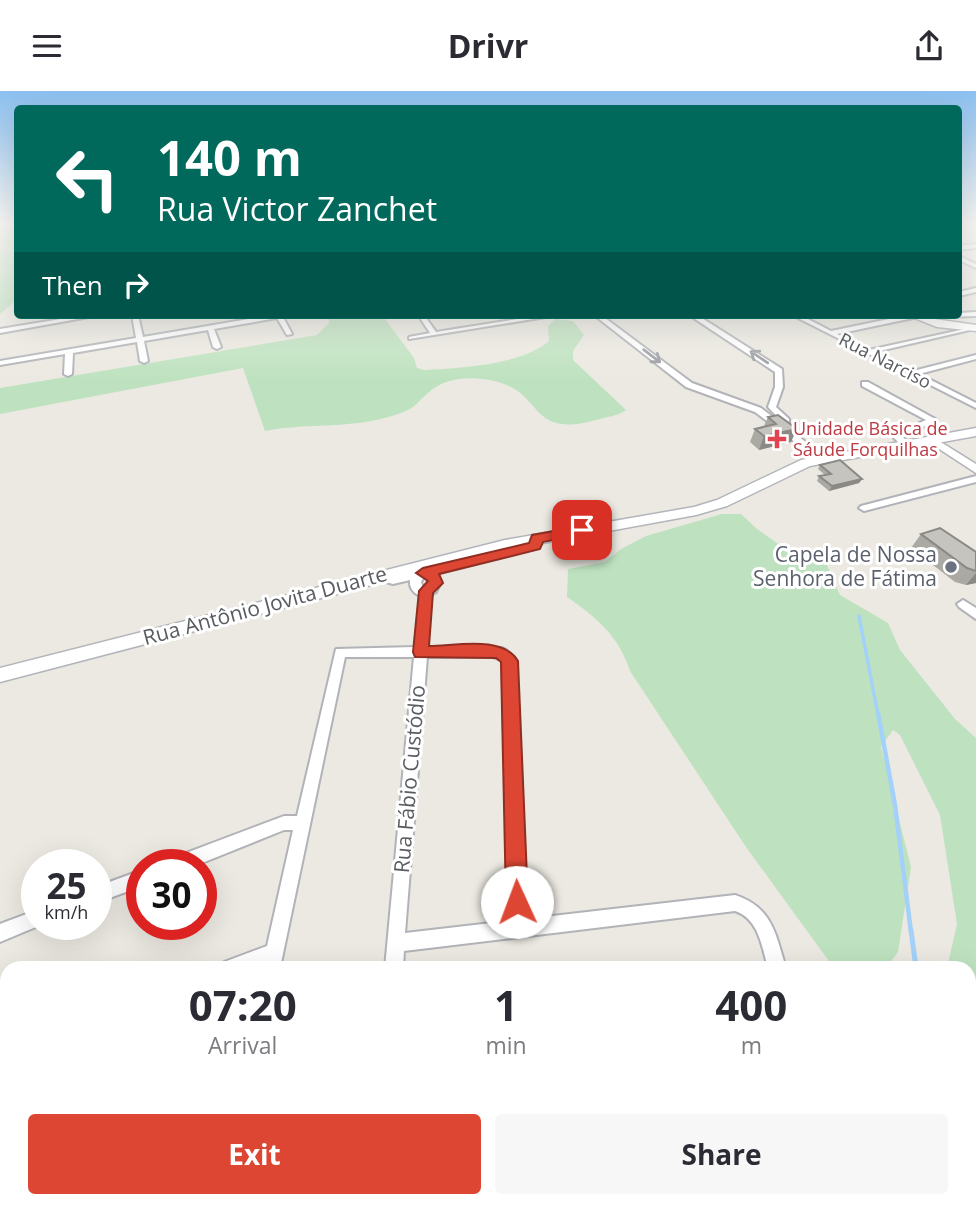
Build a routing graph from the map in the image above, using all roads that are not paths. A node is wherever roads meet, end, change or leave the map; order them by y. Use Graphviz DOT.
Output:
graph roads {
  1 [pos="73,319"];
  2 [pos="136,319"];
  3 [pos="258,319"];
  4 [pos="283,319"];
  5 [pos="424,319"];
  6 [pos="508,319"];
  7 [pos="530,319"];
  8 [pos="602,319"];
  9 [pos="698,319"];
  10 [pos="803,319"];
  11 [pos="894,319"];
  12 [pos="923,319"];
  13 [pos="511,322"];
  14 [pos="210,327"];
  15 [pos="974,328"];
  16 [pos="0,331"];
  17 [pos="830,333"];
  18 [pos="289,334"];
  19 [pos="434,334"];
  20 [pos="411,338"];
  21 [pos="142,339"];
  22 [pos="216,347"];
  23 [pos="69,351"];
  24 [pos="868,352"];
  25 [pos="976,357"];
  26 [pos="144,361"];
  27 [pos="0,363"];
  28 [pos="68,374"];
  29 [pos="911,374"];
  30 [pos="865,384"];
  31 [pos="976,392"];
  32 [pos="957,397"];
  33 [pos="976,406"];
  34 [pos="772,407"];
  35 [pos="758,410"];
  36 [pos="976,432"];
  37 [pos="931,439"];
  38 [pos="906,445"];
  39 [pos="828,458"];
  40 [pos="976,469"];
  41 [pos="976,479"];
  42 [pos="864,508"];
  43 [pos="537,538"];
  44 [pos="423,573"];
  45 [pos="380,576"];
  46 [pos="976,600"];
  47 [pos="976,615"];
  48 [pos="421,652"];
  49 [pos="0,675"];
  50 [pos="303,823"];
  51 [pos="217,849"];
  52 [pos="753,910"];
  53 [pos="21,924"];
  54 [pos="518,929"];
  55 [pos="0,933"];
  56 [pos="397,943"];
  57 [pos="273,960"];
  58 [pos="246,961"];
  59 [pos="395,961"];
  60 [pos="775,961"];
  1 -- 16 [label="street"];
  2 -- 21 [label="street"];
  3 -- 14 [label="street"];
  4 -- 18 [label="street"];
  5 -- 19 [label="street"];
  6 -- 13 [label="street"];
  7 -- 13 [label="street"];
  8 -- 35 [label="street, one-way"];
  34 -- 9 [label="street, one-way"];
  10 -- 17 [label="street, Rua Narciso"];
  11 -- 17 [label="street"];
  12 -- 15 [label="street"];
  13 -- 19 [label="street"];
  14 -- 21 [label="street"];
  14 -- 22 [label="street"];
  15 -- 24 [label="street"];
  17 -- 24 [label="street, Rua Narciso"];
  19 -- 20 [label="street"];
  21 -- 23 [label="street"];
  21 -- 26 [label="street"];
  23 -- 27 [label="street"];
  23 -- 28 [label="street"];
  24 -- 29 [label="street, Rua Narciso"];
  25 -- 29 [label="street"];
  29 -- 32 [label="street, Rua Narciso"];
  30 -- 38 [label="street"];
  31 -- 32 [label="street"];
  32 -- 33 [label="street, Rua Narciso"];
  34 -- 35 [label="street"];
  34 -- 39 [label="street"];
  35 -- 39 [label="street"];
  36 -- 37 [label="main road, Rua Antônio Jovita Duarte"];
  37 -- 38 [label="main road, Rua Antônio Jovita Duarte"];
  37 -- 40 [label="street"];
  38 -- 39 [label="main road, Rua Antônio Jovita Duarte"];
  39 -- 43 [label="main road, Rua Antônio Jovita Duarte"];
  41 -- 42 [label="street"];
  43 -- 44 [label="street"];
  43 -- 45 [label="main road, Rua Antônio Jovita Duarte"];
  44 -- 45 [label="street"];
  44 -- 48 [label="street, Rua Fábio Custódio"];
  45 -- 49 [label="main road, Rua Antônio Jovita Duarte"];
  46 -- 47 [label="street"];
  48 -- 50 [label="street"];
  48 -- 54 [label="street"];
  48 -- 56 [label="street, Rua Fábio Custódio"];
  50 -- 51 [label="street"];
  50 -- 57 [label="street"];
  52 -- 54 [label="street"];
  52 -- 60 [label="street"];
  53 -- 55 [label="street"];
  54 -- 56 [label="street"];
  56 -- 59 [label="street, Rua Fábio Custódio"];
  57 -- 58 [label="street"];
}
